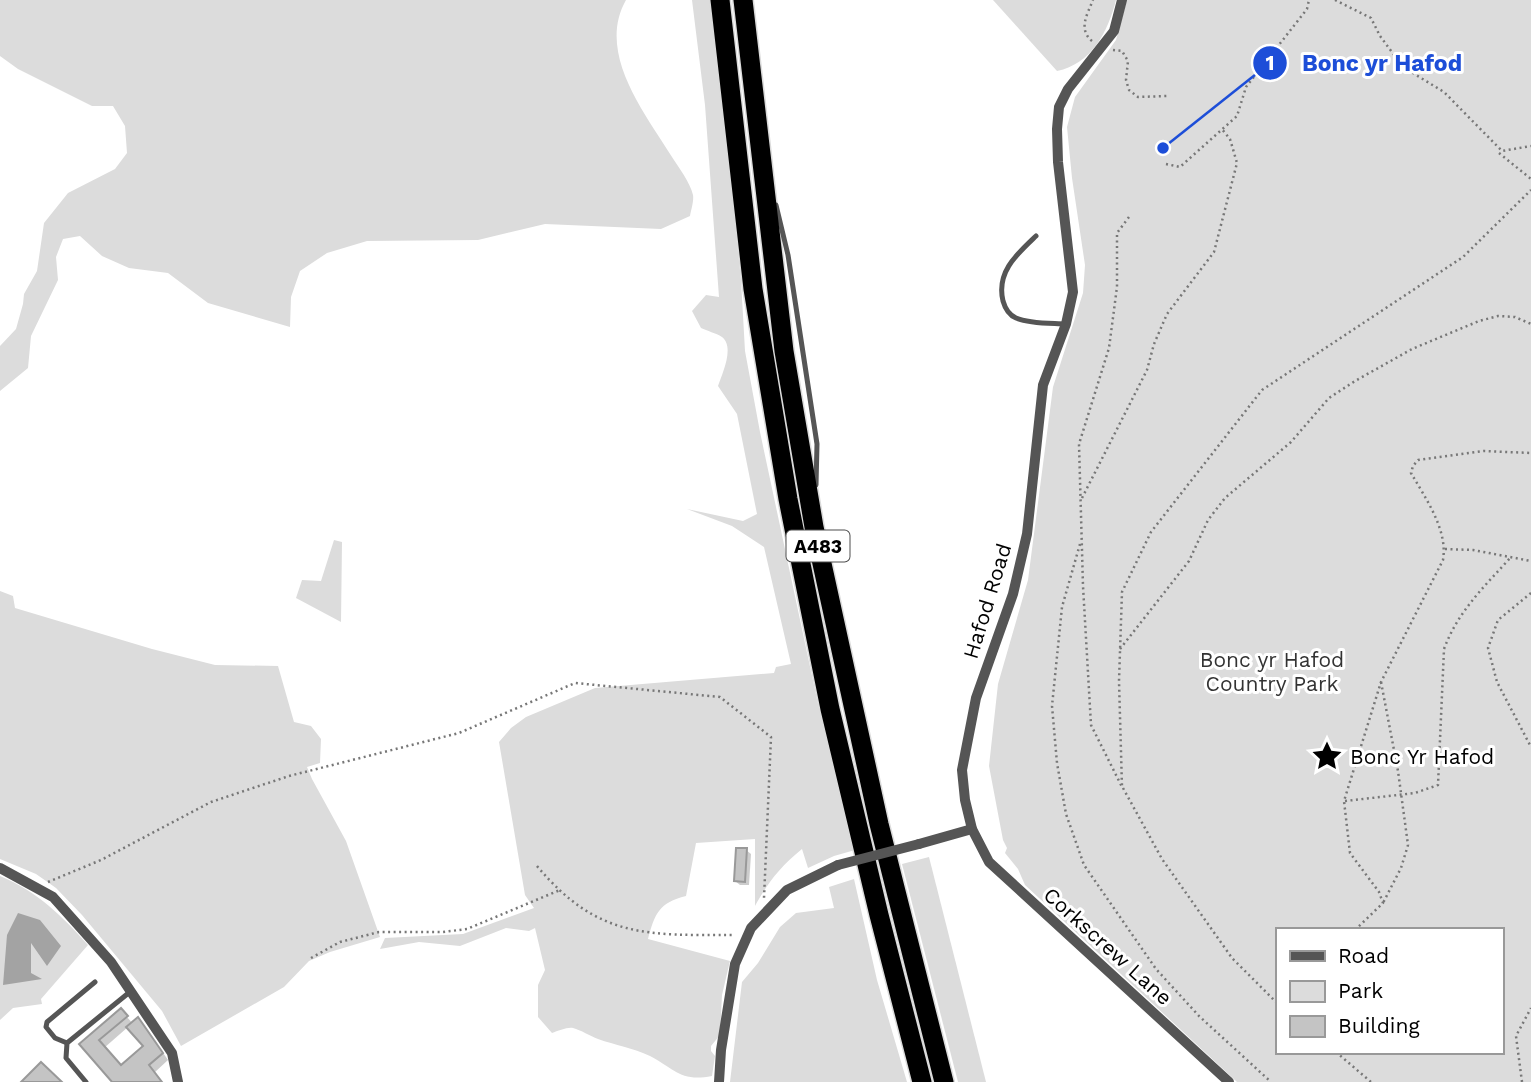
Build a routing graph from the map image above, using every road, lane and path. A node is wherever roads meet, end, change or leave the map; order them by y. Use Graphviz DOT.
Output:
graph roads {
  1 [pos="720,0"];
  2 [pos="743,0"];
  3 [pos="1093,0"];
  4 [pos="1122,0"];
  5 [pos="1309,0"];
  6 [pos="1335,0"];
  7 [pos="1101,48"];
  8 [pos="1168,96"];
  9 [pos="1221,128"];
  10 [pos="1531,146"];
  11 [pos="1499,153"];
  12 [pos="1166,164"];
  13 [pos="1531,179"];
  14 [pos="1531,190"];
  15 [pos="1129,217"];
  16 [pos="1036,236"];
  17 [pos="1066,324"];
  18 [pos="1531,324"];
  19 [pos="1531,453"];
  20 [pos="1081,501"];
  21 [pos="1082,538"];
  22 [pos="1445,549"];
  23 [pos="1511,557"];
  24 [pos="1531,561"];
  25 [pos="1531,593"];
  26 [pos="1120,649"];
  27 [pos="1381,682"];
  28 [pos="1531,747"];
  29 [pos="1122,787"];
  30 [pos="1402,795"];
  31 [pos="1344,801"];
  32 [pos="972,829"];
  33 [pos="537,866"];
  34 [pos="0,868"];
  35 [pos="36,887"];
  36 [pos="560,890"];
  37 [pos="1383,903"];
  38 [pos="763,916"];
  39 [pos="1357,928"];
  40 [pos="748,935"];
  41 [pos="311,958"];
  42 [pos="94,982"];
  43 [pos="131,991"];
  44 [pos="1276,1002"];
  45 [pos="1531,1008"];
  46 [pos="67,1043"];
  47 [pos="1338,1054"];
  48 [pos="86,1082"];
  49 [pos="178,1082"];
  50 [pos="719,1082"];
  51 [pos="922,1082"];
  52 [pos="944,1082"];
  53 [pos="1228,1082"];
  54 [pos="1271,1082"];
  55 [pos="1371,1082"];
  56 [pos="1522,1082"];
  1 -- 51 [label="highway, A483"];
  2 -- 52 [label="highway, A483"];
  3 -- 7 [label="path"];
  4 -- 7 [label="street, Hafod Road"];
  5 -- 9 [label="path"];
  6 -- 10 [label="path"];
  7 -- 8 [label="path"];
  7 -- 17 [label="street, Hafod Road"];
  9 -- 12 [label="path"];
  9 -- 20 [label="path"];
  11 -- 13 [label="path"];
  14 -- 26 [label="path"];
  15 -- 20 [label="path"];
  16 -- 17 [label="lane"];
  17 -- 32 [label="street, Hafod Road"];
  18 -- 26 [label="path"];
  19 -- 22 [label="path"];
  20 -- 21 [label="path"];
  21 -- 29 [label="path"];
  21 -- 54 [label="path"];
  22 -- 23 [label="path"];
  22 -- 27 [label="path"];
  23 -- 24 [label="path"];
  23 -- 30 [label="path"];
  25 -- 28 [label="path"];
  26 -- 29 [label="path"];
  27 -- 30 [label="path"];
  27 -- 31 [label="path"];
  29 -- 44 [label="path"];
  30 -- 31 [label="path"];
  30 -- 37 [label="path"];
  31 -- 37 [label="path"];
  32 -- 38 [label="street, bridge"];
  32 -- 53 [label="street, Corkscrew Lane"];
  33 -- 36 [label="path"];
  34 -- 35 [label="street"];
  35 -- 38 [label="path"];
  35 -- 43 [label="street"];
  36 -- 40 [label="path"];
  36 -- 41 [label="path"];
  37 -- 39 [label="path"];
  38 -- 40 [label="street"];
  40 -- 50 [label="street"];
  42 -- 46 [label="lane"];
  43 -- 46 [label="lane"];
  43 -- 49 [label="street"];
  45 -- 56 [label="path"];
  46 -- 48 [label="lane"];
  47 -- 55 [label="path"];
}
